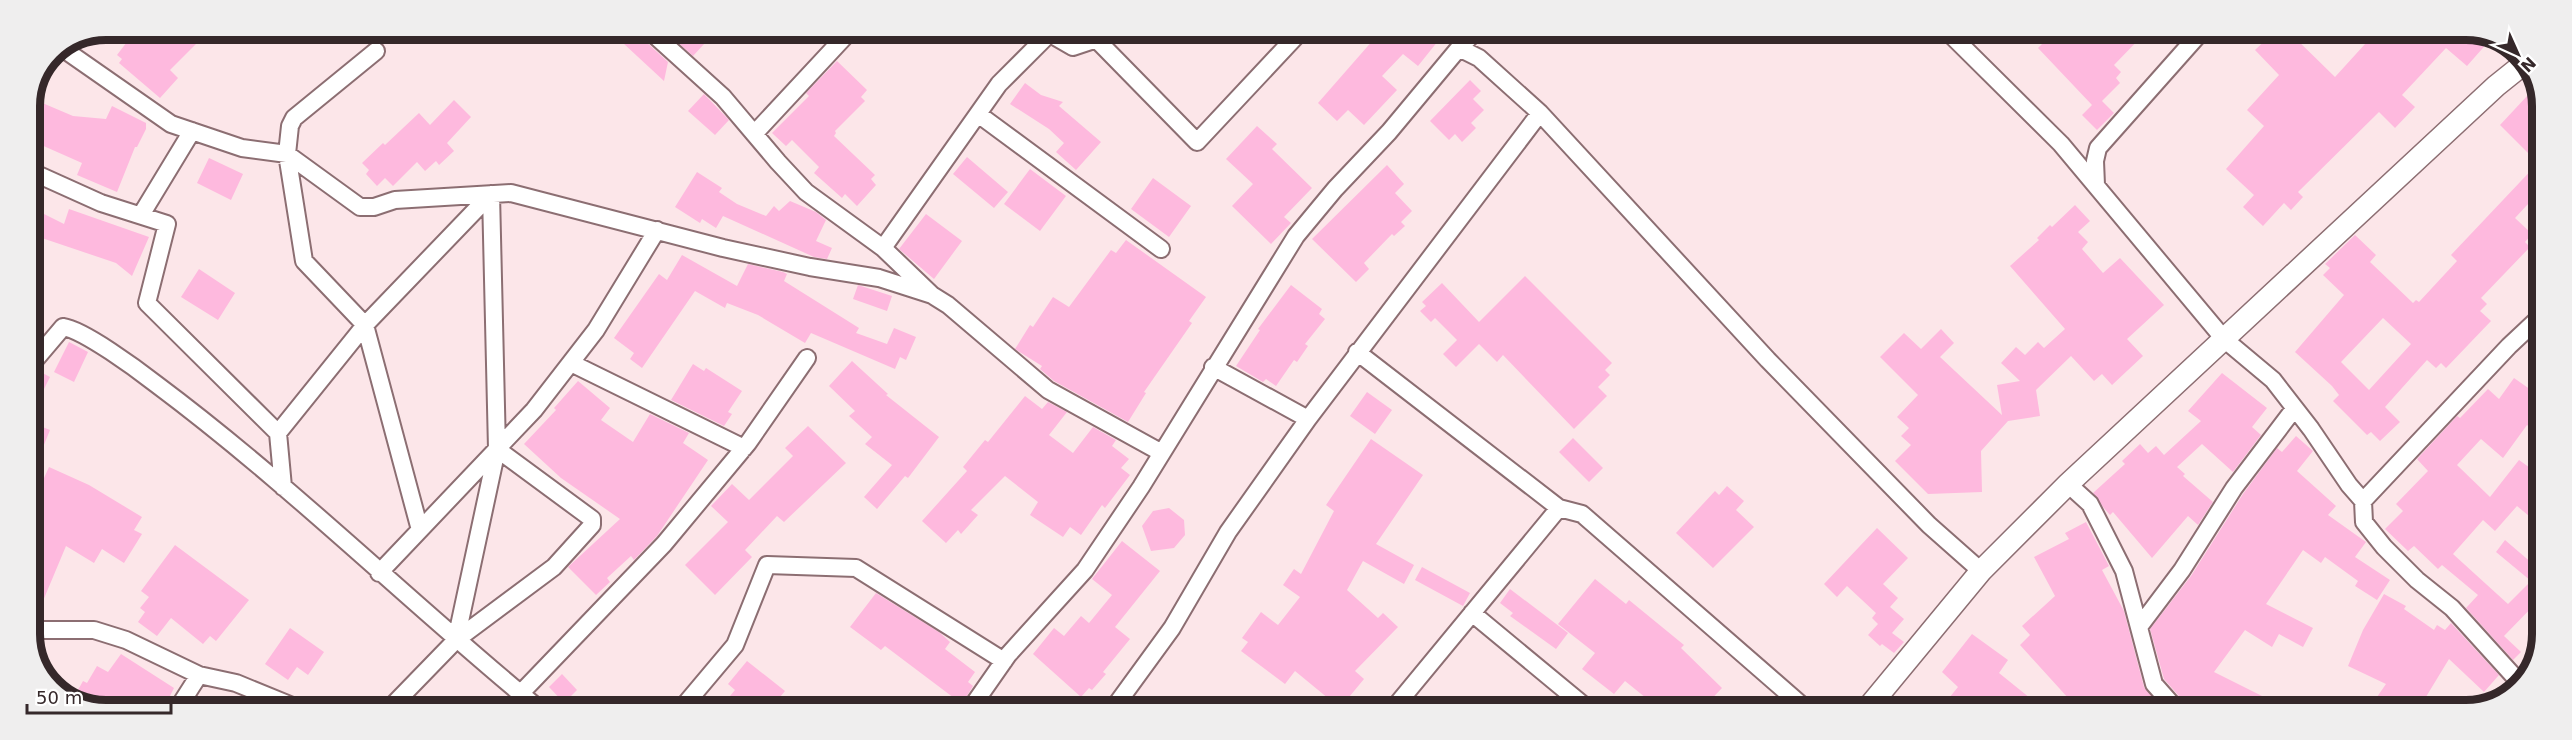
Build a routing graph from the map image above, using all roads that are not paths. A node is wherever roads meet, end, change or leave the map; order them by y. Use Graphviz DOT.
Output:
graph roads {
  1 [pos="661,41"];
  2 [pos="841,41"];
  3 [pos="1042,41"];
  4 [pos="1063,41"];
  5 [pos="1090,41"];
  6 [pos="1098,41"];
  7 [pos="1292,41"];
  8 [pos="1466,41"];
  9 [pos="1957,41"];
  10 [pos="2193,41"];
  11 [pos="1459,48"];
  12 [pos="376,51"];
  13 [pos="69,53"];
  14 [pos="2519,69"];
  15 [pos="1540,113"];
  16 [pos="978,114"];
  17 [pos="192,131"];
  18 [pos="755,133"];
  19 [pos="287,154"];
  20 [pos="40,176"];
  21 [pos="2096,185"];
  22 [pos="491,194"];
  23 [pos="141,215"];
  24 [pos="657,230"];
  25 [pos="883,248"];
  26 [pos="1161,249"];
  27 [pos="932,295"];
  28 [pos="365,325"];
  29 [pos="2531,325"];
  30 [pos="2224,339"];
  31 [pos="1357,352"];
  32 [pos="40,353"];
  33 [pos="807,358"];
  34 [pos="570,363"];
  35 [pos="1214,367"];
  36 [pos="2294,409"];
  37 [pos="1308,419"];
  38 [pos="278,433"];
  39 [pos="744,448"];
  40 [pos="497,449"];
  41 [pos="1162,453"];
  42 [pos="2068,484"];
  43 [pos="283,488"];
  44 [pos="2363,501"];
  45 [pos="1559,508"];
  46 [pos="420,530"];
  47 [pos="1981,571"];
  48 [pos="380,573"];
  49 [pos="1472,613"];
  50 [pos="2139,627"];
  51 [pos="41,630"];
  52 [pos="456,640"];
  53 [pos="1004,661"];
  54 [pos="199,675"];
  55 [pos="2514,677"];
  56 [pos="520,694"];
  57 [pos="183,700"];
  58 [pos="277,700"];
  59 [pos="398,700"];
  60 [pos="528,700"];
  61 [pos="689,700"];
  62 [pos="977,700"];
  63 [pos="1119,700"];
  64 [pos="1400,700"];
  65 [pos="1577,700"];
  66 [pos="1796,700"];
  67 [pos="1874,700"];
  68 [pos="2168,700"];
  1 -- 18 [label="street"];
  2 -- 18 [label="street"];
  3 -- 16 [label="street"];
  4 -- 5 [label="street"];
  6 -- 7 [label="street"];
  8 -- 11 [label="street"];
  9 -- 21 [label="street"];
  10 -- 21 [label="street"];
  11 -- 15 [label="street"];
  11 -- 35 [label="street"];
  12 -- 19 [label="street"];
  13 -- 17 [label="street"];
  14 -- 30 [label="street"];
  15 -- 31 [label="street"];
  15 -- 47 [label="street"];
  16 -- 25 [label="street"];
  16 -- 26 [label="street"];
  17 -- 19 [label="street"];
  17 -- 23 [label="street"];
  18 -- 25 [label="street"];
  19 -- 22 [label="street"];
  19 -- 28 [label="street"];
  20 -- 23 [label="street"];
  21 -- 30 [label="street"];
  22 -- 24 [label="street"];
  22 -- 28 [label="street"];
  22 -- 40 [label="street"];
  23 -- 38 [label="street"];
  24 -- 27 [label="street"];
  24 -- 34 [label="street"];
  25 -- 27 [label="street"];
  27 -- 41 [label="street"];
  28 -- 38 [label="street"];
  28 -- 46 [label="street"];
  29 -- 44 [label="street"];
  30 -- 36 [label="street"];
  30 -- 42 [label="street"];
  31 -- 37 [label="street"];
  31 -- 45 [label="street"];
  32 -- 43 [label="street"];
  33 -- 39 [label="street"];
  34 -- 39 [label="street"];
  34 -- 40 [label="street"];
  35 -- 37 [label="street"];
  35 -- 41 [label="street"];
  36 -- 44 [label="street"];
  36 -- 50 [label="street"];
  37 -- 63 [label="street"];
  38 -- 43 [label="street"];
  39 -- 56 [label="street"];
  40 -- 46 [label="street"];
  40 -- 52 [label="street"];
  40 -- 52 [label="street"];
  41 -- 53 [label="street"];
  42 -- 47 [label="street"];
  42 -- 50 [label="street"];
  43 -- 48 [label="street"];
  44 -- 55 [label="street"];
  45 -- 49 [label="street"];
  45 -- 66 [label="street"];
  46 -- 48 [label="street"];
  47 -- 67 [label="street"];
  48 -- 52 [label="street"];
  49 -- 64 [label="street"];
  49 -- 65 [label="street"];
  50 -- 68 [label="street"];
  51 -- 54 [label="street"];
  52 -- 56 [label="street"];
  52 -- 59 [label="street"];
  53 -- 61 [label="street"];
  53 -- 62 [label="street"];
  54 -- 57 [label="street"];
  54 -- 58 [label="street"];
  56 -- 60 [label="street"];
}
